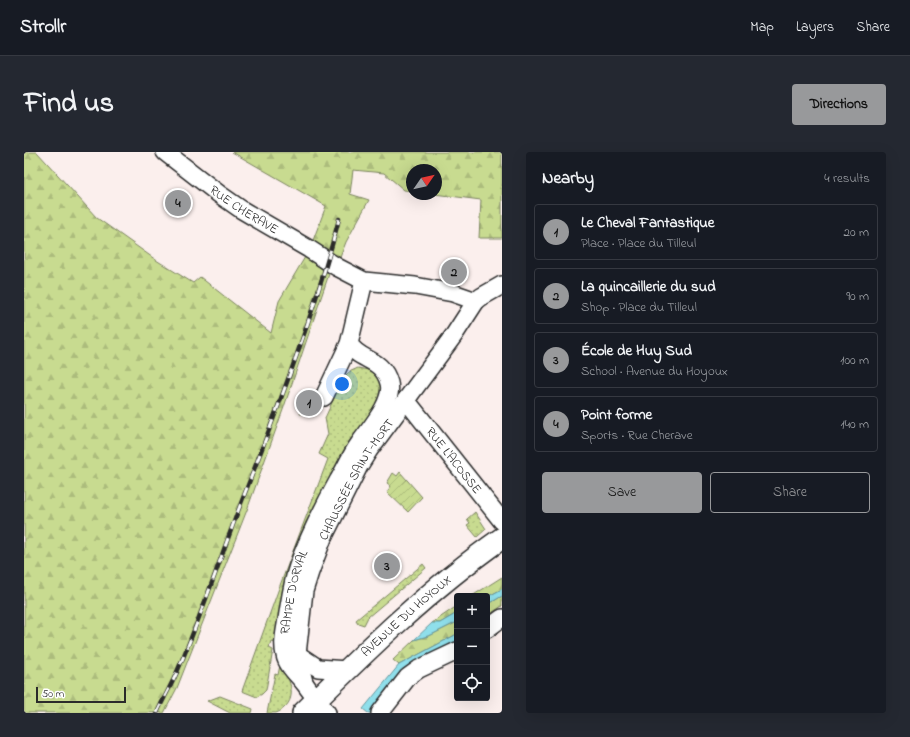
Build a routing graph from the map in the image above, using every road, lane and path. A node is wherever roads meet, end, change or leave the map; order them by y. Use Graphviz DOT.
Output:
graph roads {
  1 [pos="165,152"];
  2 [pos="364,281"];
  3 [pos="501,286"];
  4 [pos="476,301"];
  5 [pos="350,344"];
  6 [pos="324,397"];
  7 [pos="406,400"];
  8 [pos="502,521"];
  9 [pos="502,538"];
  10 [pos="502,618"];
  11 [pos="490,627"];
  12 [pos="454,653"];
  13 [pos="297,654"];
  14 [pos="347,670"];
  15 [pos="304,682"];
  16 [pos="316,709"];
  17 [pos="380,713"];
  1 -- 2 [label="street, RUE CHERAVE"];
  2 -- 4 [label="street"];
  2 -- 5 [label="street"];
  3 -- 4 [label="street"];
  4 -- 7 [label="street, CHAUSSÉE SAINT-MORT"];
  5 -- 6 [label="street"];
  5 -- 15 [label="street, RAMPE D'ORVAL"];
  7 -- 8 [label="street, RUE L'ACOSSE"];
  7 -- 13 [label="street, CHAUSSÉE SAINT-MORT"];
  9 -- 14 [label="main road, AVENUE DU HOYOUX"];
  10 -- 11 [label="street"];
  12 -- 17 [label="street"];
  13 -- 14 [label="street"];
  13 -- 15 [label="street, CHAUSSÉE SAINT-MORT"];
  14 -- 16 [label="main road, AVENUE DU HOYOUX"];
  15 -- 16 [label="street"];
}
